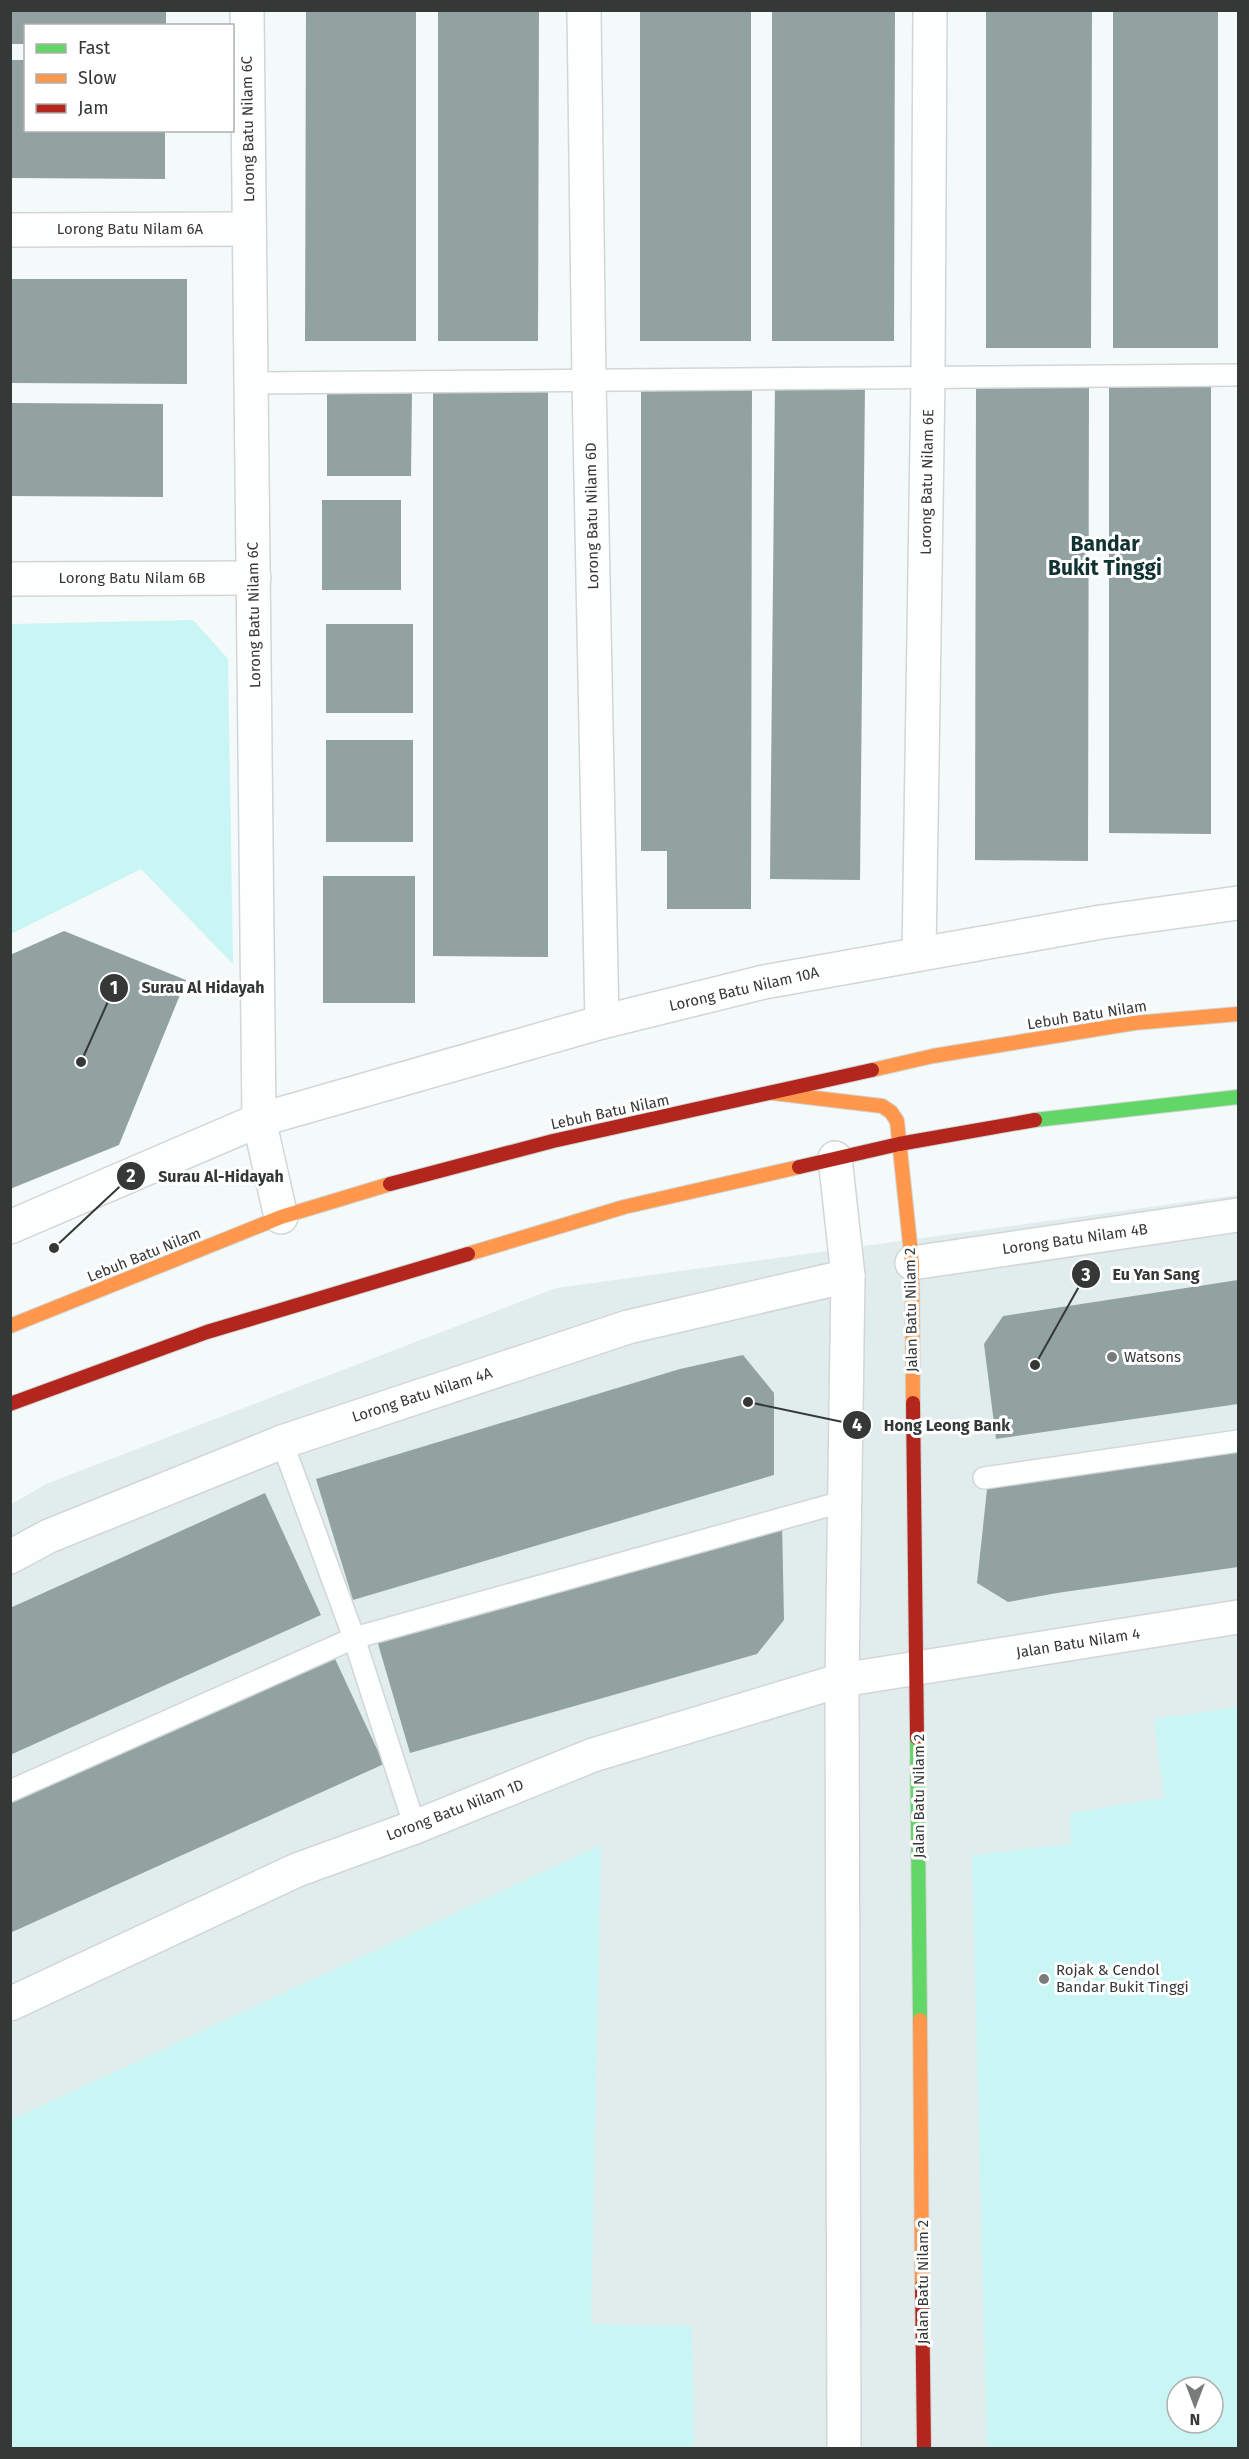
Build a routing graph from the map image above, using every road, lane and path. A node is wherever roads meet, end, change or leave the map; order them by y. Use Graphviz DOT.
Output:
graph roads {
  1 [pos="247,10"];
  2 [pos="584,10"];
  3 [pos="930,10"];
  4 [pos="249,229"];
  5 [pos="10,230"];
  6 [pos="1239,375"];
  7 [pos="928,378"];
  8 [pos="589,380"];
  9 [pos="252,383"];
  10 [pos="254,578"];
  11 [pos="10,579"];
  12 [pos="1239,903"];
  13 [pos="920,954"];
  14 [pos="1239,1014"];
  15 [pos="602,1022"];
  16 [pos="773,1093"];
  17 [pos="1239,1097"];
  18 [pos="259,1120"];
  19 [pos="899,1144"];
  20 [pos="835,1158"];
  21 [pos="1239,1215"];
  22 [pos="281,1217"];
  23 [pos="10,1227"];
  24 [pos="912,1263"];
  25 [pos="848,1276"];
  26 [pos="10,1326"];
  27 [pos="10,1404"];
  28 [pos="1239,1441"];
  29 [pos="282,1442"];
  30 [pos="984,1478"];
  31 [pos="845,1501"];
  32 [pos="10,1557"];
  33 [pos="1239,1617"];
  34 [pos="354,1638"];
  35 [pos="918,1669"];
  36 [pos="842,1680"];
  37 [pos="10,1791"];
  38 [pos="415,1827"];
  39 [pos="10,2004"];
  40 [pos="844,2448"];
  41 [pos="924,2448"];
  1 -- 4 [label="street, Lorong Batu Nilam 6C"];
  2 -- 8 [label="street, Lorong Batu Nilam 6D"];
  3 -- 7 [label="street, Lorong Batu Nilam 6E"];
  4 -- 5 [label="street, Lorong Batu Nilam 6A"];
  4 -- 9 [label="street, Lorong Batu Nilam 6C"];
  6 -- 7 [label="lane"];
  7 -- 8 [label="lane"];
  7 -- 13 [label="street, Lorong Batu Nilam 6E"];
  8 -- 9 [label="lane"];
  8 -- 15 [label="street, Lorong Batu Nilam 6D"];
  9 -- 10 [label="street, Lorong Batu Nilam 6C"];
  10 -- 11 [label="street, Lorong Batu Nilam 6B"];
  10 -- 18 [label="street, Lorong Batu Nilam 6C"];
  12 -- 13 [label="street, Lorong Batu Nilam 10A"];
  13 -- 15 [label="street, Lorong Batu Nilam 10A"];
  14 -- 16 [label="main road, Lebuh Batu Nilam"];
  15 -- 18 [label="street, Lorong Batu Nilam 10A"];
  16 -- 19 [label="main road, Jalan Batu Nilam 2"];
  16 -- 22 [label="main road, Lebuh Batu Nilam"];
  17 -- 19 [label="main road"];
  18 -- 22 [label="street, Lorong Batu Nilam 6C"];
  18 -- 23 [label="street, Lorong Batu Nilam 10A"];
  19 -- 20 [label="main road"];
  19 -- 24 [label="main road, Jalan Batu Nilam 2"];
  20 -- 25 [label="street"];
  20 -- 27 [label="main road"];
  21 -- 24 [label="street, Lorong Batu Nilam 4B"];
  22 -- 26 [label="main road, Lebuh Batu Nilam"];
  24 -- 35 [label="main road, Jalan Batu Nilam 2"];
  25 -- 29 [label="street, Lorong Batu Nilam 4A"];
  25 -- 31 [label="street"];
  28 -- 30 [label="lane"];
  29 -- 32 [label="street, Lorong Batu Nilam 4A"];
  29 -- 34 [label="lane"];
  31 -- 34 [label="lane"];
  31 -- 36 [label="street"];
  33 -- 35 [label="street, Jalan Batu Nilam 4"];
  34 -- 37 [label="lane"];
  34 -- 38 [label="lane"];
  35 -- 36 [label="street, Lorong Batu Nilam 1D"];
  35 -- 41 [label="main road, Jalan Batu Nilam 2"];
  36 -- 38 [label="street, Lorong Batu Nilam 1D"];
  36 -- 40 [label="street"];
  38 -- 39 [label="street, Lorong Batu Nilam 1D"];
}
